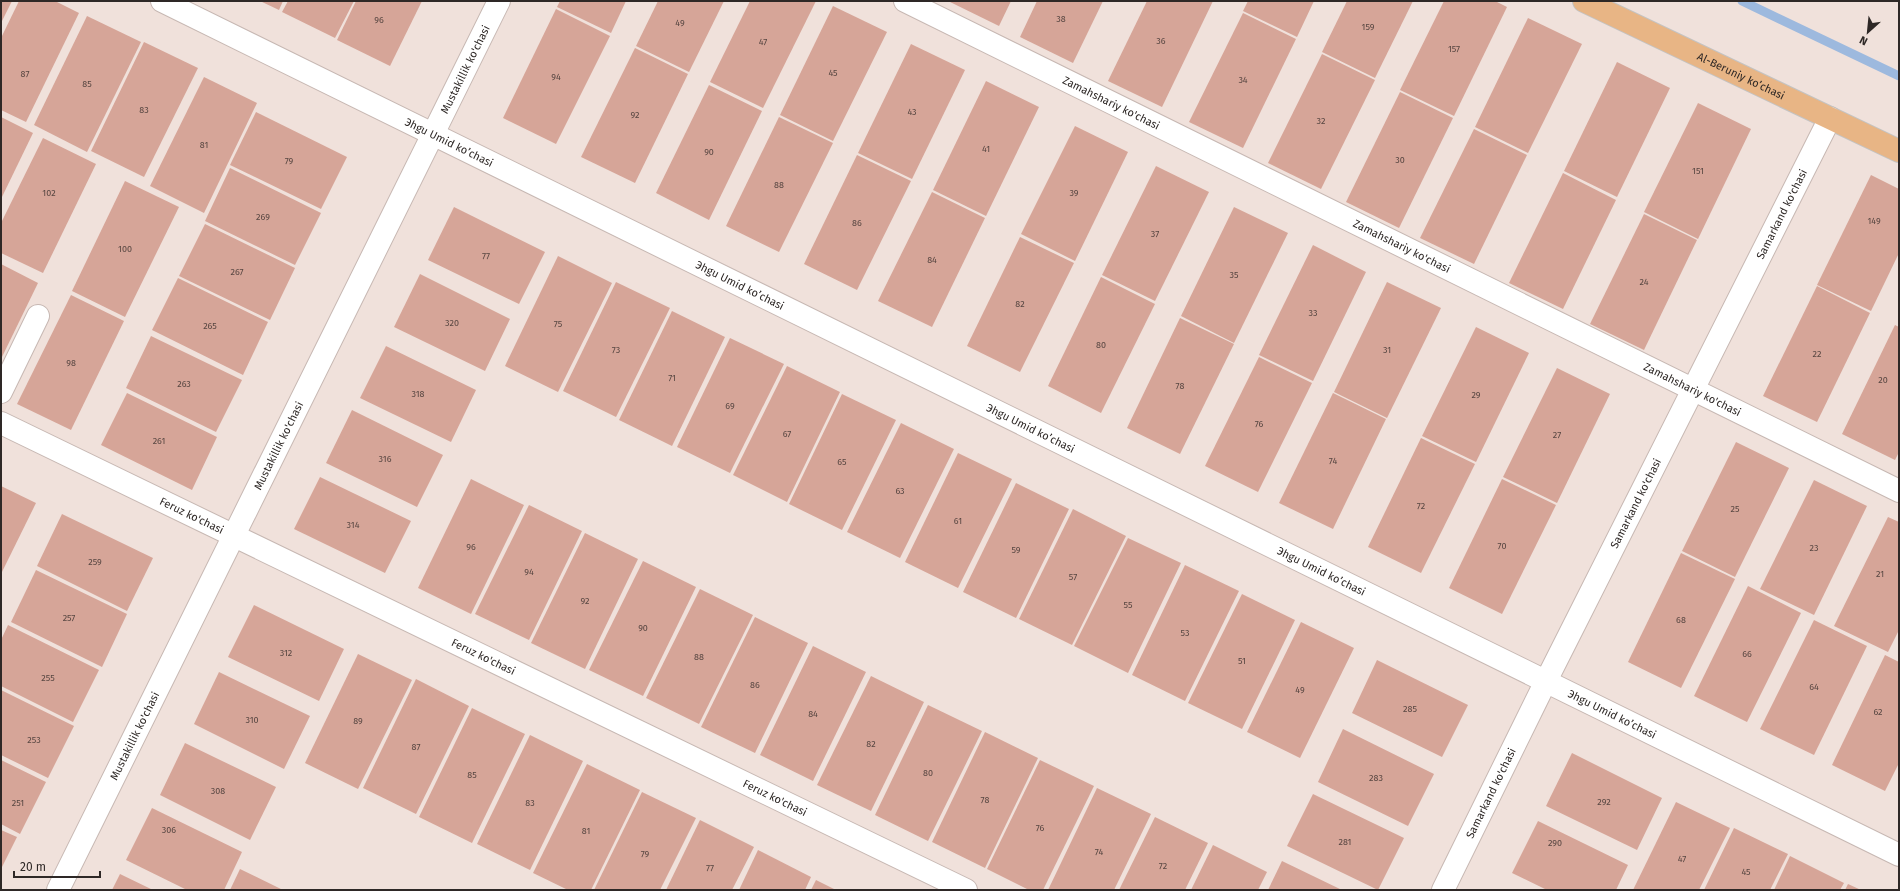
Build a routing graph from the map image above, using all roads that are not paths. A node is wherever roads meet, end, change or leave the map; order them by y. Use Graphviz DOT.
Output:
graph roads {
  1 [pos="162,1"];
  2 [pos="499,1"];
  3 [pos="905,1"];
  4 [pos="1584,1"];
  5 [pos="1830,118"];
  6 [pos="434,133"];
  7 [pos="1899,152"];
  8 [pos="38,316"];
  9 [pos="1693,389"];
  10 [pos="1,392"];
  11 [pos="1,423"];
  12 [pos="1899,491"];
  13 [pos="234,536"];
  14 [pos="1546,681"];
  15 [pos="1899,855"];
  16 [pos="58,890"];
  17 [pos="966,890"];
  18 [pos="1443,890"];
  1 -- 6 [label="street, Эhgu Umid ko’chasi"];
  2 -- 6 [label="street, Mustakillik ko'chasi"];
  3 -- 9 [label="street, Zamahshariy ko'chasi"];
  4 -- 5 [label="main road, Al-Beruniy ko’chasi"];
  5 -- 7 [label="main road, Al-Beruniy ko’chasi"];
  5 -- 9 [label="street, Samarkand ko'chasi"];
  6 -- 13 [label="street, Mustakillik ko'chasi"];
  6 -- 14 [label="street, Эhgu Umid ko’chasi"];
  8 -- 10 [label="street"];
  9 -- 12 [label="street, Zamahshariy ko'chasi"];
  9 -- 14 [label="street, Samarkand ko'chasi"];
  11 -- 13 [label="street, Feruz ko'chasi"];
  13 -- 16 [label="street, Mustakillik ko'chasi"];
  13 -- 17 [label="street, Feruz ko'chasi"];
  14 -- 15 [label="street, Эhgu Umid ko’chasi"];
  14 -- 18 [label="street, Samarkand ko'chasi"];
}
